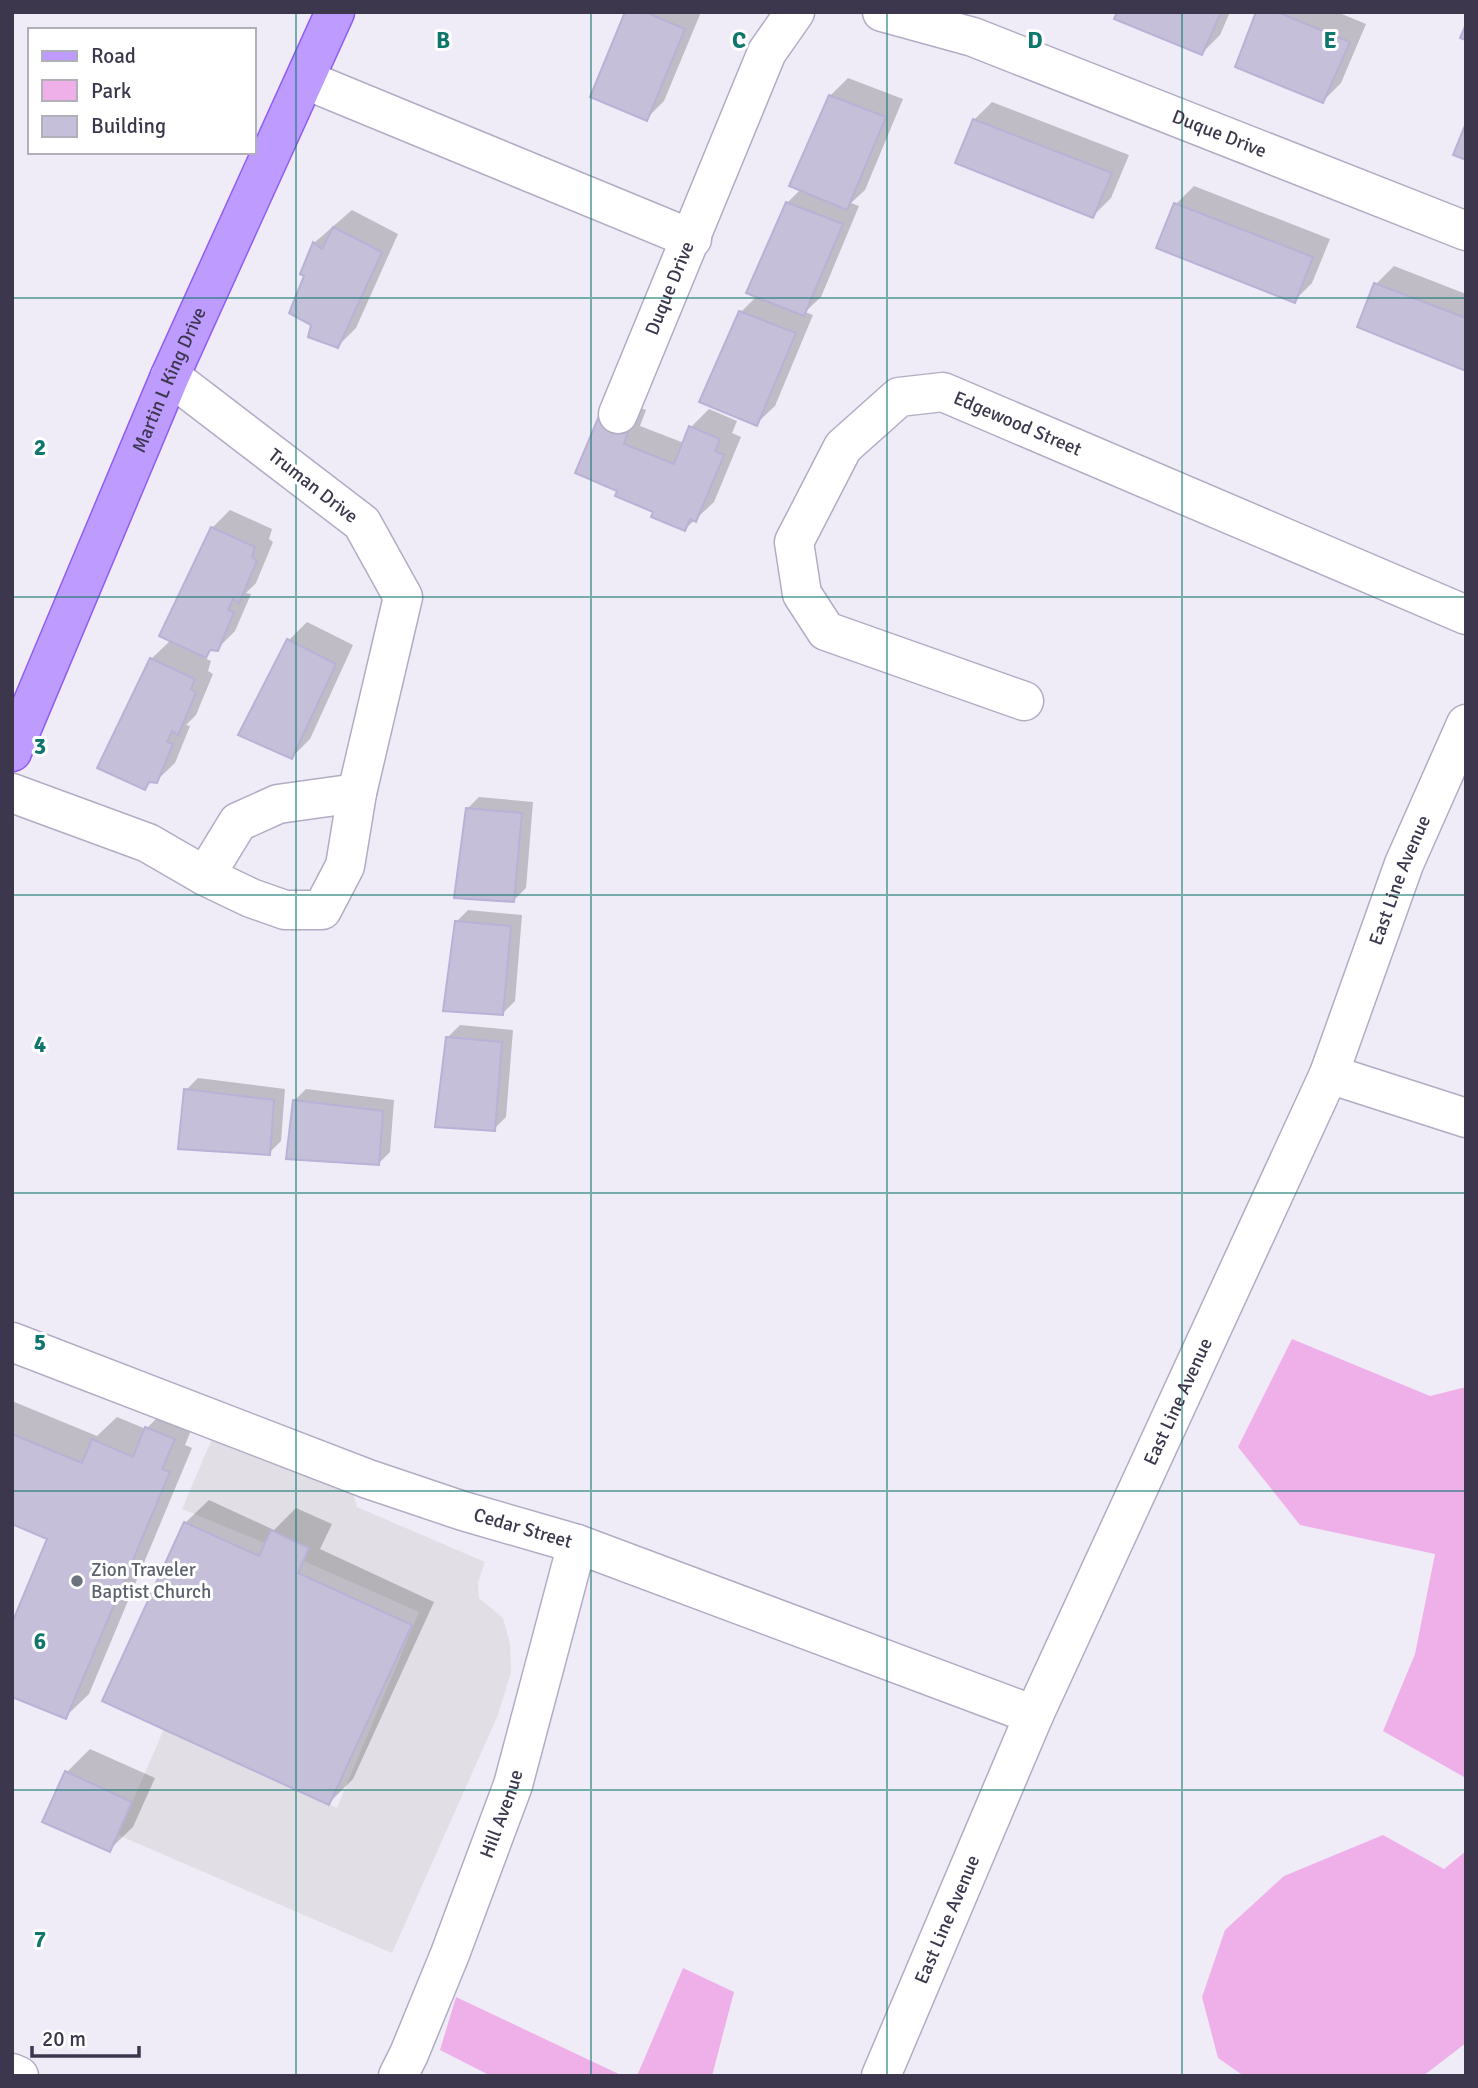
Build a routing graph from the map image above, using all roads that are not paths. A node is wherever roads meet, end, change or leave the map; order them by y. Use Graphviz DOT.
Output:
graph roads {
  1 [pos="335,12"];
  2 [pos="795,12"];
  3 [pos="882,12"];
  4 [pos="978,24"];
  5 [pos="306,80"];
  6 [pos="1466,231"];
  7 [pos="692,239"];
  8 [pos="170,376"];
  9 [pos="618,414"];
  10 [pos="1466,615"];
  11 [pos="1024,701"];
  12 [pos="1466,724"];
  13 [pos="12,752"];
  14 [pos="12,793"];
  15 [pos="357,793"];
  16 [pos="205,876"];
  17 [pos="1329,1074"];
  18 [pos="1466,1118"];
  19 [pos="12,1342"];
  20 [pos="577,1544"];
  21 [pos="1034,1715"];
  22 [pos="12,2073"];
  23 [pos="19,2076"];
  24 [pos="398,2076"];
  25 [pos="881,2076"];
  1 -- 5 [label="main road, Martin L King Drive"];
  2 -- 7 [label="street, Duque Drive"];
  3 -- 4 [label="street, Duque Drive"];
  4 -- 6 [label="street, Duque Drive"];
  5 -- 7 [label="street"];
  5 -- 8 [label="main road, Martin L King Drive"];
  7 -- 9 [label="street, Duque Drive"];
  8 -- 13 [label="main road, Martin L King Drive"];
  8 -- 15 [label="street, Truman Drive"];
  10 -- 11 [label="street, Edgewood Street"];
  12 -- 17 [label="street, East Line Avenue"];
  14 -- 16 [label="street, Truman Drive"];
  15 -- 16 [label="street"];
  15 -- 16 [label="street, Truman Drive"];
  17 -- 18 [label="street"];
  17 -- 21 [label="street, East Line Avenue"];
  19 -- 20 [label="street, Cedar Street"];
  20 -- 21 [label="street, Cedar Street"];
  20 -- 24 [label="street, Hill Avenue"];
  21 -- 25 [label="street, East Line Avenue"];
  22 -- 23 [label="street"];
}
